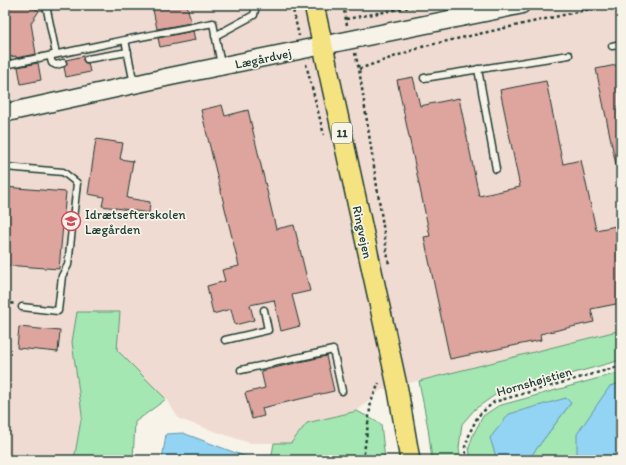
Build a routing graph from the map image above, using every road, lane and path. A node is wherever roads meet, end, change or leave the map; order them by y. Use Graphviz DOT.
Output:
graph roads {
  1 [pos="46,5"];
  2 [pos="256,5"];
  3 [pos="314,5"];
  4 [pos="343,5"];
  5 [pos="422,5"];
  6 [pos="521,5"];
  7 [pos="608,5"];
  8 [pos="346,19"];
  9 [pos="215,36"];
  10 [pos="125,40"];
  11 [pos="351,40"];
  12 [pos="621,44"];
  13 [pos="323,46"];
  14 [pos="612,46"];
  15 [pos="128,52"];
  16 [pos="53,55"];
  17 [pos="569,55"];
  18 [pos="87,59"];
  19 [pos="63,63"];
  20 [pos="5,65"];
  21 [pos="221,67"];
  22 [pos="359,69"];
  23 [pos="478,69"];
  24 [pos="424,78"];
  25 [pos="134,86"];
  26 [pos="5,113"];
  27 [pos="5,167"];
  28 [pos="496,169"];
  29 [pos="389,266"];
  30 [pos="22,308"];
  31 [pos="264,310"];
  32 [pos="225,340"];
  33 [pos="621,366"];
  34 [pos="241,370"];
  35 [pos="380,381"];
  36 [pos="342,391"];
  37 [pos="363,460"];
  38 [pos="410,460"];
  39 [pos="467,460"];
  1 -- 16 [label="lane"];
  2 -- 9 [label="lane"];
  3 -- 13 [label="main road, Ringvejen / 11"];
  4 -- 8 [label="path"];
  5 -- 8 [label="path"];
  6 -- 11 [label="street, Lægårdvej"];
  7 -- 22 [label="path"];
  8 -- 11 [label="path"];
  9 -- 10 [label="lane"];
  9 -- 21 [label="lane"];
  10 -- 15 [label="lane"];
  10 -- 16 [label="lane"];
  11 -- 13 [label="street, Lægårdvej"];
  11 -- 22 [label="path"];
  12 -- 14 [label="lane"];
  13 -- 21 [label="street, Lægårdvej"];
  13 -- 38 [label="main road, Ringvejen / 11"];
  15 -- 18 [label="lane"];
  15 -- 25 [label="lane"];
  16 -- 19 [label="lane"];
  16 -- 20 [label="lane"];
  17 -- 23 [label="lane"];
  21 -- 25 [label="street, Lægårdvej"];
  22 -- 29 [label="path"];
  23 -- 24 [label="lane"];
  23 -- 28 [label="lane"];
  25 -- 26 [label="street, Lægårdvej"];
  27 -- 30 [label="lane"];
  31 -- 32 [label="lane"];
  33 -- 39 [label="path, Hornshøjstien"];
  34 -- 36 [label="lane"];
  35 -- 37 [label="path"];
}
